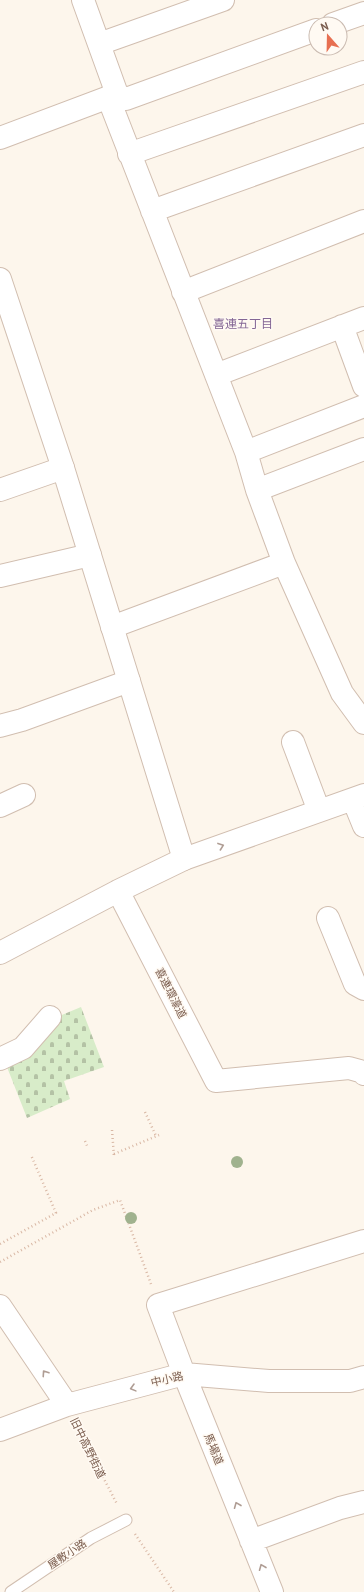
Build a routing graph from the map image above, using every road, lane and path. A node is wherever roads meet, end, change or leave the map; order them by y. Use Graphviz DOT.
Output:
graph roads {
  1 [pos="83,0"];
  2 [pos="224,0"];
  3 [pos="364,13"];
  4 [pos="348,19"];
  5 [pos="308,33"];
  6 [pos="99,44"];
  7 [pos="364,72"];
  8 [pos="112,95"];
  9 [pos="364,135"];
  10 [pos="0,138"];
  11 [pos="129,154"];
  12 [pos="152,211"];
  13 [pos="364,221"];
  14 [pos="0,279"];
  15 [pos="183,292"];
  16 [pos="364,318"];
  17 [pos="342,326"];
  18 [pos="216,375"];
  19 [pos="364,386"];
  20 [pos="364,406"];
  21 [pos="364,450"];
  22 [pos="246,452"];
  23 [pos="63,468"];
  24 [pos="0,490"];
  25 [pos="257,490"];
  26 [pos="90,555"];
  27 [pos="284,563"];
  28 [pos="0,576"];
  29 [pos="112,628"];
  30 [pos="128,681"];
  31 [pos="364,723"];
  32 [pos="0,726"];
  33 [pos="293,742"];
  34 [pos="24,795"];
  35 [pos="358,797"];
  36 [pos="0,806"];
  37 [pos="319,811"];
  38 [pos="364,826"];
  39 [pos="184,859"];
  40 [pos="118,891"];
  41 [pos="328,918"];
  42 [pos="0,953"];
  43 [pos="364,989"];
  44 [pos="50,1017"];
  45 [pos="0,1059"];
  46 [pos="364,1074"];
  47 [pos="145,1112"];
  48 [pos="112,1130"];
  49 [pos="85,1141"];
  50 [pos="88,1148"];
  51 [pos="31,1155"];
  52 [pos="364,1241"];
  53 [pos="0,1244"];
  54 [pos="0,1262"];
  55 [pos="158,1305"];
  56 [pos="0,1306"];
  57 [pos="184,1374"];
  58 [pos="364,1377"];
  59 [pos="67,1405"];
  60 [pos="0,1430"];
  61 [pos="364,1502"];
  62 [pos="126,1520"];
  63 [pos="251,1541"];
  64 [pos="11,1592"];
  65 [pos="174,1592"];
  66 [pos="272,1592"];
  1 -- 6 [label="street"];
  2 -- 6 [label="street"];
  3 -- 4 [label="street"];
  5 -- 8 [label="street"];
  6 -- 8 [label="street"];
  7 -- 11 [label="street"];
  8 -- 10 [label="street"];
  8 -- 11 [label="street"];
  9 -- 12 [label="street"];
  11 -- 12 [label="street"];
  12 -- 15 [label="street"];
  13 -- 15 [label="street"];
  14 -- 23 [label="street"];
  15 -- 18 [label="street"];
  16 -- 17 [label="street"];
  17 -- 18 [label="street"];
  17 -- 19 [label="street"];
  18 -- 22 [label="street"];
  20 -- 22 [label="street"];
  21 -- 25 [label="street"];
  22 -- 25 [label="street"];
  23 -- 24 [label="street"];
  23 -- 26 [label="street"];
  25 -- 27 [label="street"];
  26 -- 28 [label="street"];
  26 -- 29 [label="street"];
  27 -- 29 [label="street"];
  27 -- 31 [label="street"];
  29 -- 30 [label="street"];
  30 -- 32 [label="street"];
  30 -- 39 [label="street"];
  33 -- 37 [label="street"];
  34 -- 36 [label="street"];
  35 -- 37 [label="street"];
  35 -- 38 [label="street"];
  39 -- 37 [label="street, one-way"];
  39 -- 40 [label="street"];
  40 -- 42 [label="street"];
  40 -- 46 [label="street, 喜連環濠道"];
  41 -- 43 [label="street"];
  44 -- 45 [label="street"];
  47 -- 48 [label="path"];
  49 -- 50 [label="path"];
  51 -- 53 [label="path"];
  52 -- 55 [label="street"];
  54 -- 55 [label="path"];
  55 -- 57 [label="street, 馬場道"];
  59 -- 56 [label="street, 旧中高野街道, one-way"];
  57 -- 58 [label="street, 中小路"];
  57 -- 59 [label="street, 中小路, one-way"];
  63 -- 57 [label="street, 馬場道, one-way"];
  59 -- 60 [label="street, 中小路"];
  59 -- 62 [label="path, 旧中高野街道"];
  61 -- 63 [label="street"];
  62 -- 64 [label="lane, 屋敷小路"];
  62 -- 65 [label="path, 旧中高野街道"];
  66 -- 63 [label="street, 馬場道, one-way"];
}
